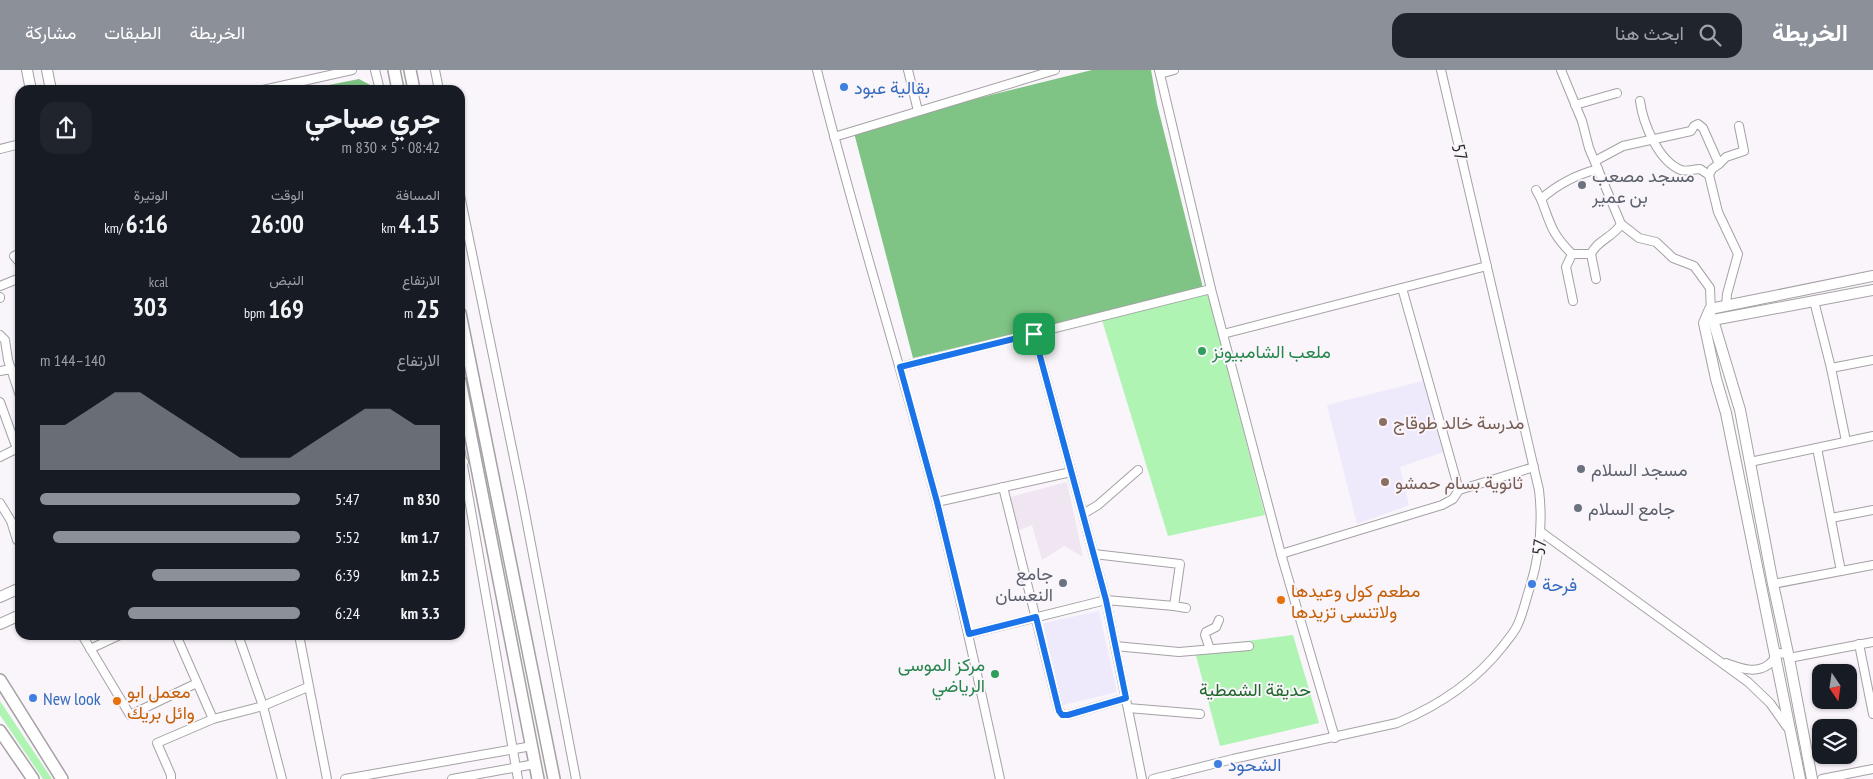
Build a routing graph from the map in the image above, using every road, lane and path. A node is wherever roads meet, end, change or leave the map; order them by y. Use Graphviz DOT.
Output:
graph roads {
  1 [pos="27,70"];
  2 [pos="47,70"];
  3 [pos="352,70"];
  4 [pos="375,70"];
  5 [pos="394,70"];
  6 [pos="410,70"];
  7 [pos="434,70"];
  8 [pos="817,70"];
  9 [pos="908,70"];
  10 [pos="1055,70"];
  11 [pos="1174,70"];
  12 [pos="1441,70"];
  13 [pos="1561,70"];
  14 [pos="1159,72"];
  15 [pos="1023,74"];
  16 [pos="31,85"];
  17 [pos="50,85"];
  18 [pos="285,85"];
  19 [pos="379,85"];
  20 [pos="397,85"];
  21 [pos="413,85"];
  22 [pos="438,85"];
  23 [pos="1618,93"];
  24 [pos="1640,101"];
  25 [pos="1575,105"];
  26 [pos="918,110"];
  27 [pos="1739,126"];
  28 [pos="834,136"];
  29 [pos="1653,139"];
  30 [pos="15,145"];
  31 [pos="0,149"];
  32 [pos="1719,164"];
  33 [pos="1596,165"];
  34 [pos="1709,175"];
  35 [pos="1536,190"];
  36 [pos="1541,199"];
  37 [pos="465,219"];
  38 [pos="1621,224"];
  39 [pos="1572,254"];
  40 [pos="1591,254"];
  41 [pos="1487,266"];
  42 [pos="1873,276"];
  43 [pos="1596,279"];
  44 [pos="15,280"];
  45 [pos="0,286"];
  46 [pos="1402,288"];
  47 [pos="1211,289"];
  48 [pos="1873,290"];
  49 [pos="1814,300"];
  50 [pos="1574,301"];
  51 [pos="1726,306"];
  52 [pos="1710,309"];
  53 [pos="1713,320"];
  54 [pos="1034,334"];
  55 [pos="1223,334"];
  56 [pos="0,335"];
  57 [pos="465,338"];
  58 [pos="1873,360"];
  59 [pos="900,367"];
  60 [pos="1831,368"];
  61 [pos="11,369"];
  62 [pos="0,372"];
  63 [pos="15,381"];
  64 [pos="0,402"];
  65 [pos="465,406"];
  66 [pos="1873,436"];
  67 [pos="15,440"];
  68 [pos="1846,442"];
  69 [pos="1817,448"];
  70 [pos="15,450"];
  71 [pos="0,457"];
  72 [pos="1750,462"];
  73 [pos="1534,467"];
  74 [pos="1138,470"];
  75 [pos="1071,472"];
  76 [pos="465,485"];
  77 [pos="1003,488"];
  78 [pos="1459,490"];
  79 [pos="937,502"];
  80 [pos="0,503"];
  81 [pos="1873,510"];
  82 [pos="1083,514"];
  83 [pos="1830,518"];
  84 [pos="1541,532"];
  85 [pos="15,534"];
  86 [pos="1094,554"];
  87 [pos="1281,554"];
  88 [pos="1873,565"];
  89 [pos="1841,572"];
  90 [pos="1773,584"];
  91 [pos="15,590"];
  92 [pos="0,597"];
  93 [pos="1106,600"];
  94 [pos="1174,606"];
  95 [pos="1186,608"];
  96 [pos="15,617"];
  97 [pos="1036,617"];
  98 [pos="1218,620"];
  99 [pos="0,624"];
  100 [pos="969,634"];
  101 [pos="85,640"];
  102 [pos="109,640"];
  103 [pos="178,640"];
  104 [pos="240,640"];
  105 [pos="300,640"];
  106 [pos="1873,642"];
  107 [pos="1859,644"];
  108 [pos="1116,646"];
  109 [pos="1250,646"];
  110 [pos="90,649"];
  111 [pos="1210,649"];
  112 [pos="1774,658"];
  113 [pos="1789,658"];
  114 [pos="1717,660"];
  115 [pos="0,680"];
  116 [pos="197,682"];
  117 [pos="308,687"];
  118 [pos="1126,698"];
  119 [pos="264,706"];
  120 [pos="1128,708"];
  121 [pos="1200,714"];
  122 [pos="1873,714"];
  123 [pos="213,719"];
  124 [pos="1789,730"];
  125 [pos="0,731"];
  126 [pos="1336,738"];
  127 [pos="532,746"];
  128 [pos="512,750"];
  129 [pos="535,764"];
  130 [pos="516,768"];
  131 [pos="1873,769"];
  132 [pos="33,779"];
  133 [pos="62,779"];
  134 [pos="171,779"];
  135 [pos="282,779"];
  136 [pos="327,779"];
  137 [pos="345,779"];
  138 [pos="452,779"];
  139 [pos="518,779"];
  140 [pos="538,779"];
  141 [pos="554,779"];
  142 [pos="576,779"];
  143 [pos="1000,779"];
  144 [pos="1142,779"];
  145 [pos="1153,779"];
  146 [pos="1800,779"];
  147 [pos="1812,779"];
  148 [pos="1822,779"];
  1 -- 16 [label="main road"];
  2 -- 17 [label="main road"];
  3 -- 18 [label="street"];
  4 -- 19 [label="street"];
  5 -- 20 [label="main road"];
  6 -- 21 [label="main road"];
  7 -- 22 [label="street"];
  8 -- 28 [label="street"];
  9 -- 26 [label="street"];
  10 -- 15 [label="street"];
  11 -- 14 [label="street"];
  12 -- 41 [label="street, 57"];
  13 -- 25 [label="street"];
  14 -- 47 [label="street"];
  15 -- 26 [label="street"];
  23 -- 25 [label="street"];
  24 -- 29 [label="street"];
  25 -- 33 [label="street"];
  26 -- 28 [label="street"];
  27 -- 32 [label="street"];
  28 -- 59 [label="street"];
  29 -- 32 [label="street"];
  29 -- 33 [label="street"];
  29 -- 34 [label="street"];
  30 -- 31 [label="street"];
  32 -- 34 [label="street"];
  33 -- 36 [label="street"];
  33 -- 38 [label="street"];
  34 -- 51 [label="street"];
  35 -- 36 [label="street"];
  36 -- 39 [label="street"];
  37 -- 142 [label="street"];
  38 -- 40 [label="street"];
  38 -- 52 [label="street"];
  39 -- 40 [label="street"];
  39 -- 50 [label="street"];
  40 -- 43 [label="street"];
  41 -- 46 [label="street"];
  41 -- 73 [label="street, 57"];
  42 -- 51 [label="main road"];
  44 -- 45 [label="street"];
  46 -- 55 [label="street"];
  46 -- 78 [label="street"];
  47 -- 54 [label="street"];
  47 -- 55 [label="street"];
  48 -- 49 [label="main road"];
  49 -- 53 [label="main road"];
  49 -- 60 [label="street"];
  51 -- 52 [label="main road"];
  52 -- 53 [label="street"];
  52 -- 112 [label="main road"];
  53 -- 72 [label="main road"];
  54 -- 59 [label="street"];
  54 -- 75 [label="street"];
  55 -- 87 [label="street"];
  56 -- 61 [label="street"];
  57 -- 141 [label="main road"];
  58 -- 60 [label="street"];
  59 -- 79 [label="street"];
  60 -- 68 [label="street"];
  61 -- 62 [label="street"];
  61 -- 63 [label="street"];
  64 -- 67 [label="street"];
  65 -- 127 [label="main road"];
  66 -- 68 [label="street"];
  68 -- 69 [label="street"];
  69 -- 72 [label="street"];
  69 -- 83 [label="street"];
  70 -- 71 [label="street"];
  72 -- 90 [label="main road"];
  73 -- 78 [label="street"];
  73 -- 84 [label="street, 57"];
  74 -- 82 [label="street"];
  75 -- 77 [label="street"];
  75 -- 82 [label="street"];
  76 -- 128 [label="street"];
  77 -- 79 [label="street"];
  77 -- 97 [label="street"];
  78 -- 87 [label="street"];
  79 -- 100 [label="street"];
  80 -- 85 [label="street"];
  81 -- 83 [label="street"];
  82 -- 86 [label="street"];
  83 -- 89 [label="street"];
  84 -- 114 [label="street"];
  84 -- 126 [label="street, 57"];
  86 -- 93 [label="street"];
  86 -- 94 [label="street"];
  87 -- 126 [label="street"];
  88 -- 89 [label="street"];
  89 -- 90 [label="street"];
  90 -- 113 [label="main road"];
  91 -- 92 [label="main road"];
  93 -- 94 [label="street"];
  93 -- 97 [label="street"];
  93 -- 108 [label="street"];
  94 -- 95 [label="street"];
  96 -- 99 [label="main road"];
  97 -- 100 [label="street"];
  97 -- 118 [label="street"];
  98 -- 111 [label="street"];
  100 -- 143 [label="street"];
  101 -- 110 [label="street"];
  102 -- 110 [label="street"];
  103 -- 116 [label="street"];
  104 -- 119 [label="street"];
  105 -- 117 [label="street"];
  106 -- 107 [label="street"];
  107 -- 113 [label="street"];
  107 -- 122 [label="street"];
  108 -- 111 [label="street"];
  108 -- 118 [label="street"];
  109 -- 111 [label="street"];
  110 -- 116 [label="street"];
  112 -- 113 [label="street"];
  112 -- 114 [label="street"];
  112 -- 124 [label="main road"];
  113 -- 147 [label="main road"];
  114 -- 124 [label="street"];
  115 -- 133 [label="main road"];
  116 -- 123 [label="street"];
  117 -- 119 [label="street"];
  117 -- 136 [label="street"];
  118 -- 120 [label="street"];
  119 -- 123 [label="street"];
  119 -- 135 [label="street"];
  120 -- 121 [label="street"];
  120 -- 144 [label="street"];
  123 -- 134 [label="street"];
  124 -- 146 [label="main road"];
  125 -- 132 [label="main road"];
  126 -- 145 [label="street, 57"];
  127 -- 128 [label="street"];
  127 -- 129 [label="main road"];
  128 -- 130 [label="street"];
  128 -- 137 [label="street"];
  129 -- 130 [label="street"];
  129 -- 140 [label="main road"];
  130 -- 138 [label="street"];
  130 -- 139 [label="street"];
  131 -- 148 [label="street"];
}
